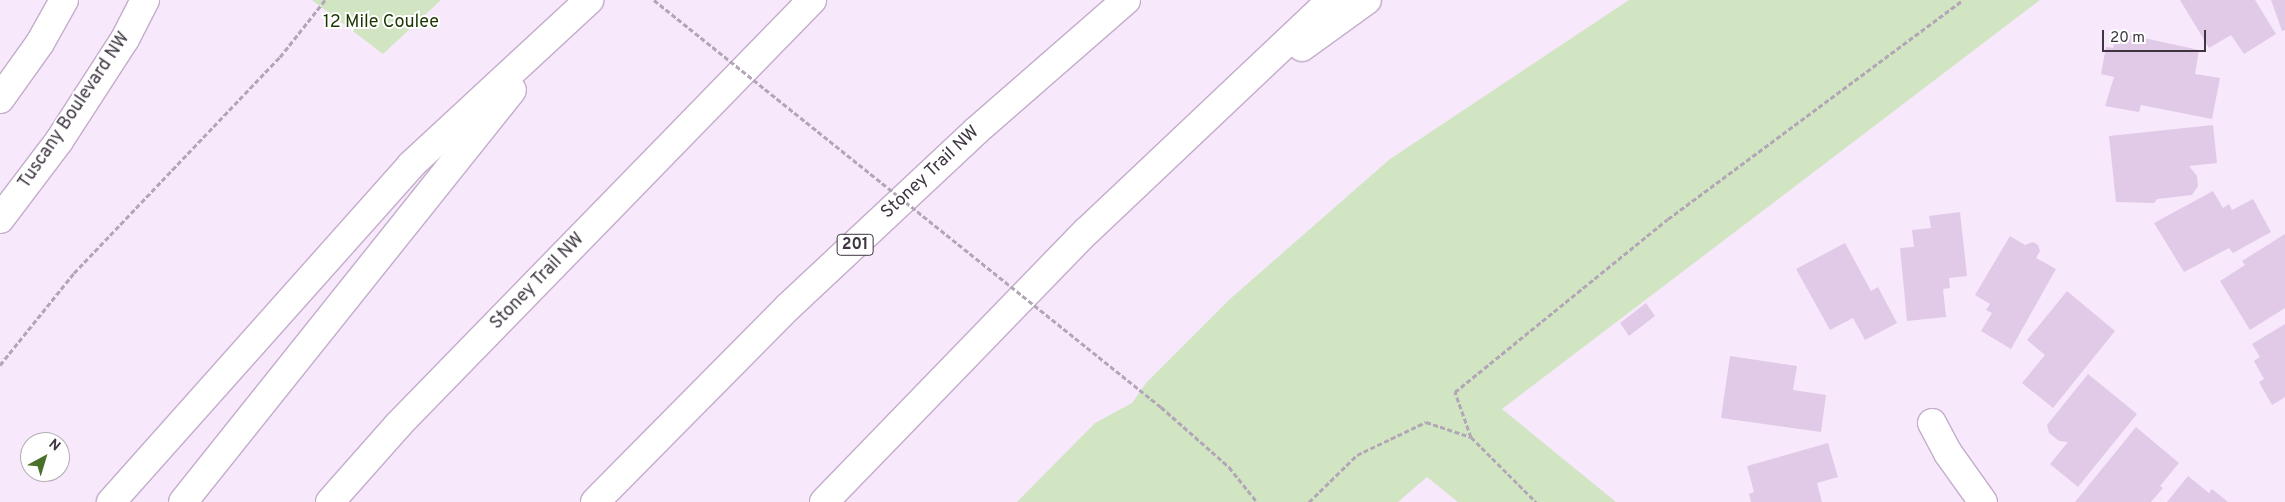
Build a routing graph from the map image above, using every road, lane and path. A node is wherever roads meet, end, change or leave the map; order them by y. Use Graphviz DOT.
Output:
graph roads {
  1 [pos="64,0"];
  2 [pos="146,0"];
  3 [pos="325,0"];
  4 [pos="654,0"];
  5 [pos="812,0"];
  6 [pos="1126,0"];
  7 [pos="1331,0"];
  8 [pos="1367,0"];
  9 [pos="1963,0"];
  10 [pos="580,8"];
  11 [pos="0,99"];
  12 [pos="1216,110"];
  13 [pos="0,219"];
  14 [pos="0,366"];
  15 [pos="1932,424"];
  16 [pos="1471,437"];
  17 [pos="111,502"];
  18 [pos="182,502"];
  19 [pos="330,502"];
  20 [pos="595,502"];
  21 [pos="824,502"];
  22 [pos="1257,502"];
  23 [pos="1310,502"];
  24 [pos="1536,502"];
  25 [pos="1983,502"];
  1 -- 11 [label="main road"];
  2 -- 13 [label="main road, Tuscany Boulevard NW"];
  3 -- 14 [label="path"];
  4 -- 22 [label="path, bridge"];
  5 -- 19 [label="main road, Stoney Trail NW"];
  6 -- 20 [label="main road, Stoney Trail NW / 201"];
  7 -- 12 [label="main road"];
  8 -- 12 [label="main road"];
  9 -- 16 [label="path"];
  10 -- 17 [label="main road"];
  10 -- 18 [label="main road"];
  12 -- 21 [label="main road"];
  15 -- 25 [label="main road"];
  16 -- 23 [label="path"];
  16 -- 24 [label="path"];
}
